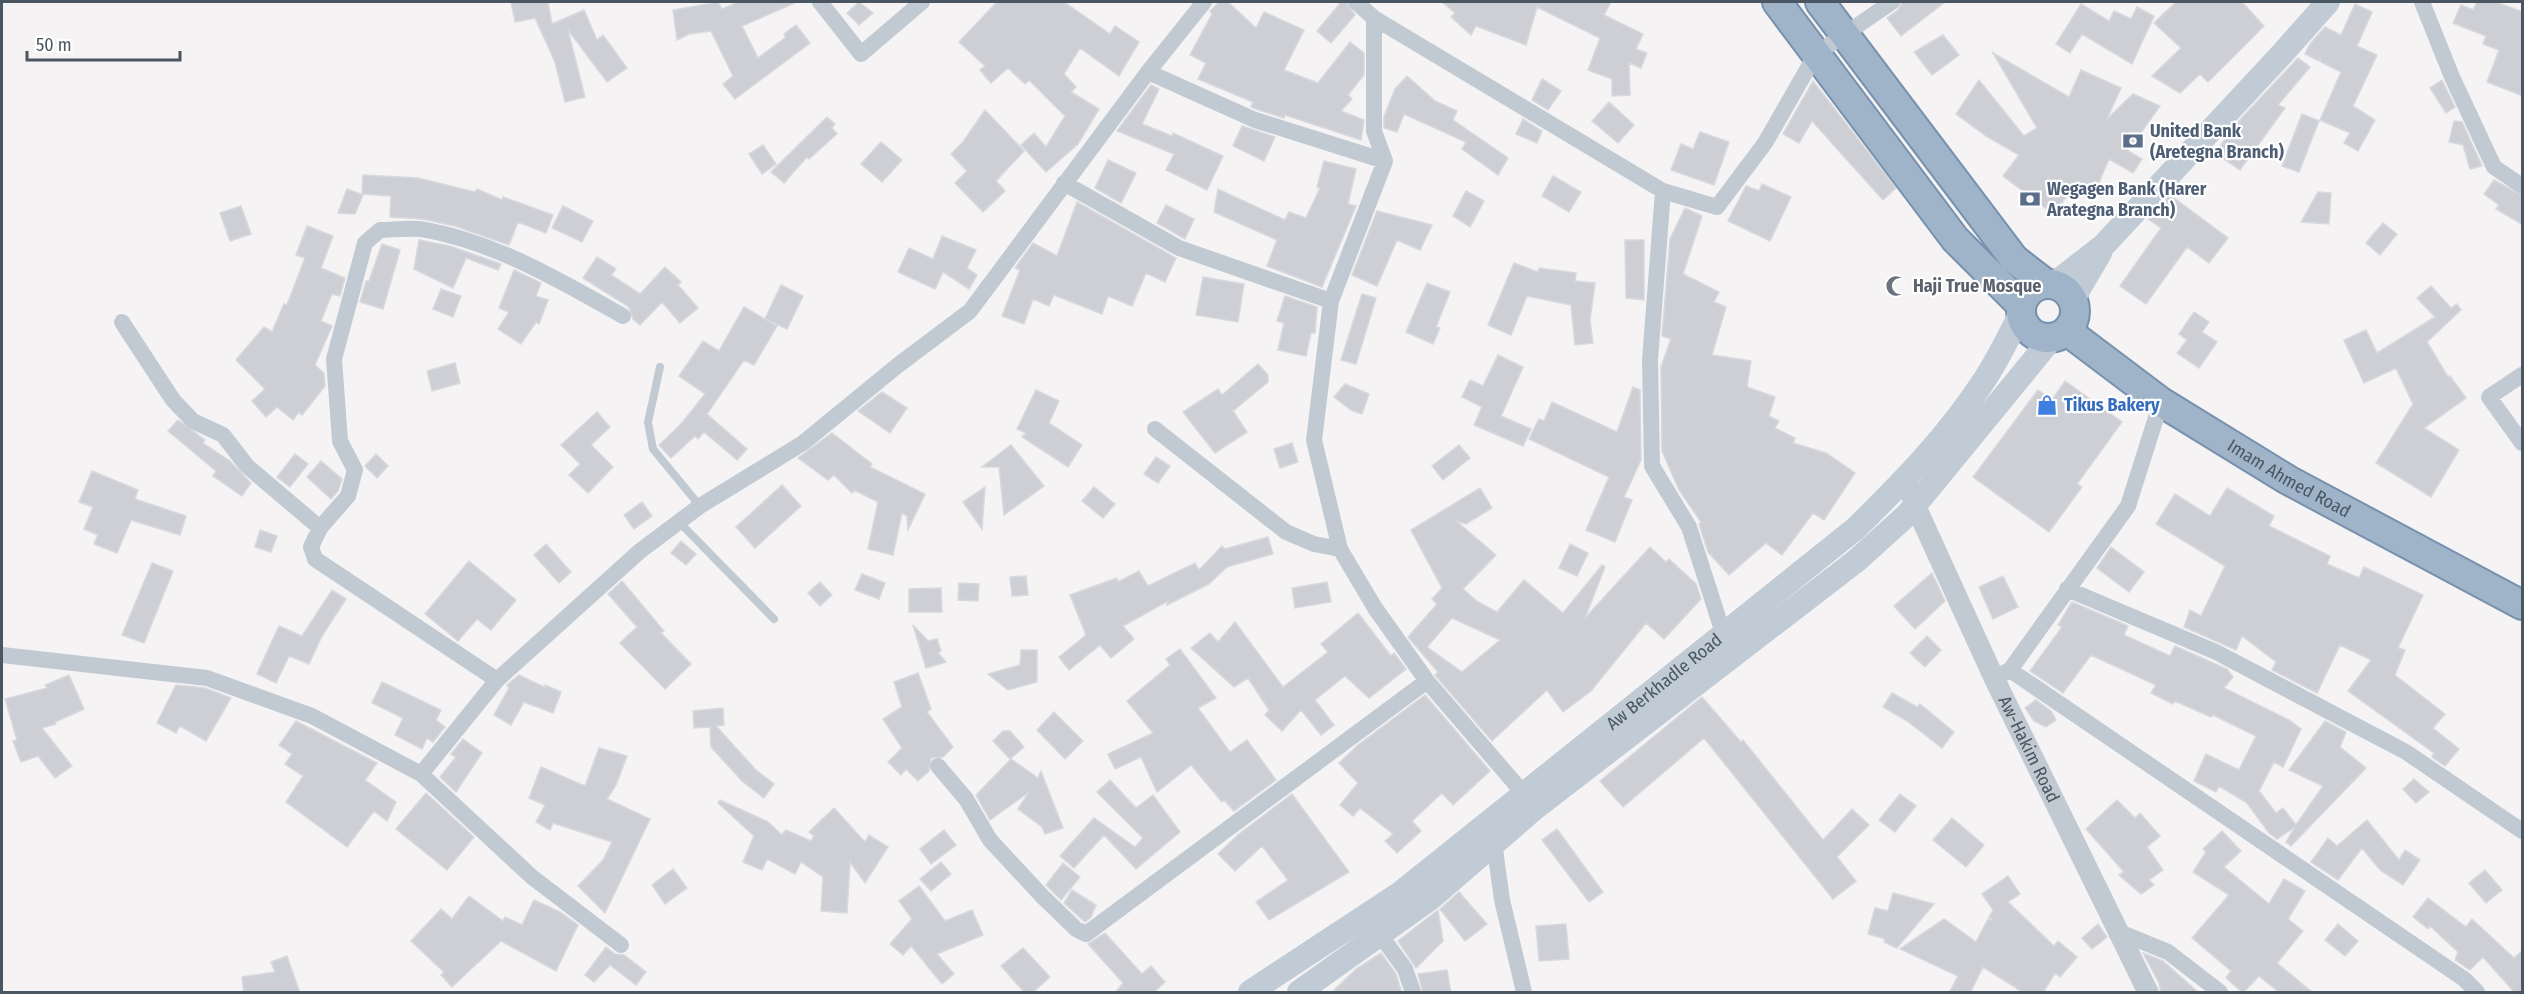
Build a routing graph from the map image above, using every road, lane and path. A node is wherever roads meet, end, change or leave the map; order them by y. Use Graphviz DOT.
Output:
graph roads {
  1 [pos="820,2"];
  2 [pos="922,2"];
  3 [pos="1204,2"];
  4 [pos="1356,2"];
  5 [pos="1777,2"];
  6 [pos="1820,2"];
  7 [pos="1892,2"];
  8 [pos="2328,2"];
  9 [pos="2422,2"];
  10 [pos="1374,18"];
  11 [pos="1843,33"];
  12 [pos="1816,54"];
  13 [pos="1148,72"];
  14 [pos="1385,161"];
  15 [pos="1064,183"];
  16 [pos="2523,186"];
  17 [pos="1663,191"];
  18 [pos="2057,289"];
  19 [pos="1331,301"];
  20 [pos="2021,310"];
  21 [pos="623,316"];
  22 [pos="122,322"];
  23 [pos="2059,335"];
  24 [pos="660,367"];
  25 [pos="2523,375"];
  26 [pos="2161,402"];
  27 [pos="1155,429"];
  28 [pos="2523,443"];
  29 [pos="1906,479"];
  30 [pos="1915,505"];
  31 [pos="700,506"];
  32 [pos="679,522"];
  33 [pos="320,528"];
  34 [pos="1340,549"];
  35 [pos="2067,589"];
  36 [pos="2523,605"];
  37 [pos="774,619"];
  38 [pos="1724,636"];
  39 [pos="2,655"];
  40 [pos="2002,674"];
  41 [pos="497,680"];
  42 [pos="1427,681"];
  43 [pos="938,766"];
  44 [pos="421,774"];
  45 [pos="1530,801"];
  46 [pos="2523,831"];
  47 [pos="1488,834"];
  48 [pos="2119,932"];
  49 [pos="1379,933"];
  50 [pos="621,945"];
  51 [pos="1250,993"];
  52 [pos="1299,993"];
  53 [pos="1413,993"];
  54 [pos="1524,993"];
  55 [pos="2148,993"];
  56 [pos="2220,993"];
  57 [pos="2477,993"];
  1 -- 2 [label="street"];
  3 -- 13 [label="street"];
  4 -- 10 [label="street"];
  5 -- 12 [label="highway"];
  6 -- 11 [label="highway"];
  7 -- 11 [label="street"];
  8 -- 18 [label="main road"];
  9 -- 16 [label="street"];
  10 -- 14 [label="street"];
  10 -- 17 [label="street"];
  11 -- 12 [label="street"];
  11 -- 18 [label="highway"];
  12 -- 17 [label="street"];
  12 -- 20 [label="highway"];
  13 -- 14 [label="street"];
  13 -- 15 [label="street"];
  14 -- 19 [label="street"];
  15 -- 19 [label="street"];
  15 -- 31 [label="street"];
  17 -- 38 [label="street"];
  18 -- 20 [label="highway"];
  18 -- 23 [label="highway"];
  19 -- 34 [label="street"];
  20 -- 23 [label="highway"];
  20 -- 29 [label="main road, Aw Berkhadle Road"];
  21 -- 33 [label="street"];
  22 -- 33 [label="street"];
  23 -- 26 [label="highway, Imam Ahmed Road"];
  23 -- 30 [label="main road, Aw Berkhadle Road"];
  24 -- 31 [label="lane"];
  25 -- 28 [label="street"];
  26 -- 35 [label="street"];
  26 -- 36 [label="highway, Imam Ahmed Road"];
  27 -- 34 [label="street"];
  29 -- 30 [label="street, Aw-Hakim Road"];
  29 -- 38 [label="main road, Aw Berkhadle Road"];
  30 -- 40 [label="street, Aw-Hakim Road"];
  30 -- 45 [label="main road, Aw Berkhadle Road"];
  31 -- 32 [label="street"];
  32 -- 37 [label="lane"];
  32 -- 41 [label="street"];
  33 -- 41 [label="street"];
  34 -- 42 [label="street"];
  35 -- 40 [label="street"];
  35 -- 46 [label="street"];
  38 -- 45 [label="main road, Aw Berkhadle Road"];
  39 -- 44 [label="street"];
  40 -- 48 [label="street, Aw-Hakim Road"];
  40 -- 57 [label="street"];
  41 -- 44 [label="street"];
  42 -- 43 [label="street"];
  42 -- 45 [label="street"];
  44 -- 50 [label="street"];
  45 -- 47 [label="main road, Aw Berkhadle Road"];
  47 -- 49 [label="main road, Aw Berkhadle Road"];
  47 -- 51 [label="main road, Aw Berkhadle Road"];
  47 -- 54 [label="street"];
  48 -- 55 [label="street, Aw-Hakim Road"];
  48 -- 56 [label="street"];
  49 -- 52 [label="main road, Aw Berkhadle Road"];
  49 -- 53 [label="street"];
}
